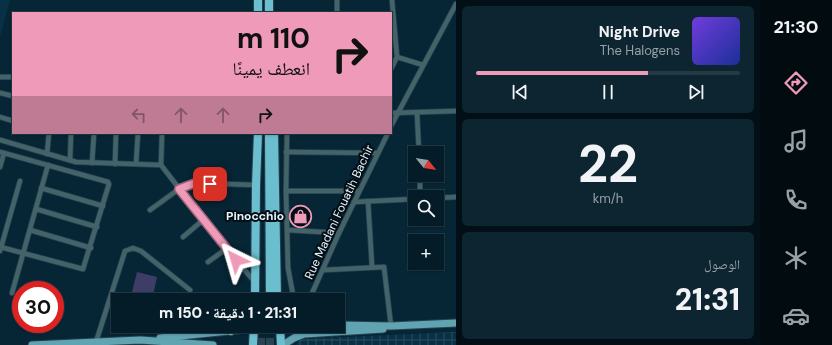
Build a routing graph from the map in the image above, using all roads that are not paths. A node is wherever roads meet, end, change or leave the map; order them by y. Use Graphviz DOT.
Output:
graph roads {
  1 [pos="258,0"];
  2 [pos="269,0"];
  3 [pos="337,0"];
  4 [pos="392,0"];
  5 [pos="456,4"];
  6 [pos="258,12"];
  7 [pos="269,12"];
  8 [pos="337,12"];
  9 [pos="393,39"];
  10 [pos="397,58"];
  11 [pos="422,65"];
  12 [pos="392,67"];
  13 [pos="0,77"];
  14 [pos="12,77"];
  15 [pos="0,93"];
  16 [pos="12,96"];
  17 [pos="456,111"];
  18 [pos="392,113"];
  19 [pos="398,113"];
  20 [pos="417,113"];
  21 [pos="0,117"];
  22 [pos="12,121"];
  23 [pos="392,124"];
  24 [pos="49,134"];
  25 [pos="72,134"];
  26 [pos="94,134"];
  27 [pos="116,134"];
  28 [pos="138,134"];
  29 [pos="162,134"];
  30 [pos="258,134"];
  31 [pos="258,134"];
  32 [pos="269,134"];
  33 [pos="274,134"];
  34 [pos="286,134"];
  35 [pos="388,134"];
  36 [pos="0,140"];
  37 [pos="419,146"];
  38 [pos="2,152"];
  39 [pos="286,152"];
  40 [pos="378,153"];
  41 [pos="47,154"];
  42 [pos="70,160"];
  43 [pos="92,163"];
  44 [pos="115,164"];
  45 [pos="136,164"];
  46 [pos="48,165"];
  47 [pos="161,165"];
  48 [pos="0,167"];
  49 [pos="20,182"];
  50 [pos="256,185"];
  51 [pos="41,188"];
  52 [pos="179,189"];
  53 [pos="286,191"];
  54 [pos="359,191"];
  55 [pos="456,197"];
  56 [pos="444,198"];
  57 [pos="408,199"];
  58 [pos="368,201"];
  59 [pos="354,202"];
  60 [pos="103,206"];
  61 [pos="36,209"];
  62 [pos="150,210"];
  63 [pos="203,220"];
  64 [pos="97,227"];
  65 [pos="30,230"];
  66 [pos="287,230"];
  67 [pos="339,233"];
  68 [pos="183,236"];
  69 [pos="91,248"];
  70 [pos="0,249"];
  71 [pos="226,249"];
  72 [pos="23,254"];
  73 [pos="208,262"];
  74 [pos="372,266"];
  75 [pos="324,270"];
  76 [pos="15,281"];
  77 [pos="256,284"];
  78 [pos="190,290"];
  79 [pos="255,293"];
  80 [pos="260,293"];
  81 [pos="270,293"];
  82 [pos="278,293"];
  83 [pos="293,293"];
  84 [pos="312,293"];
  85 [pos="456,323"];
  86 [pos="345,325"];
  87 [pos="392,326"];
  88 [pos="195,333"];
  89 [pos="254,333"];
  90 [pos="281,333"];
  91 [pos="140,340"];
  92 [pos="96,342"];
  93 [pos="32,345"];
  94 [pos="213,345"];
  95 [pos="253,345"];
  96 [pos="282,345"];
  1 -- 6 [label="highway"];
  2 -- 7 [label="highway"];
  3 -- 8 [label="street"];
  4 -- 9 [label="street"];
  5 -- 11 [label="street"];
  9 -- 10 [label="street"];
  10 -- 11 [label="street"];
  10 -- 12 [label="street"];
  11 -- 19 [label="street"];
  13 -- 14 [label="street"];
  15 -- 16 [label="street"];
  17 -- 20 [label="street"];
  18 -- 19 [label="street"];
  19 -- 20 [label="street"];
  19 -- 23 [label="street"];
  20 -- 37 [label="street"];
  21 -- 22 [label="street"];
  24 -- 41 [label="street"];
  25 -- 42 [label="street"];
  26 -- 43 [label="street"];
  27 -- 44 [label="street"];
  28 -- 45 [label="street"];
  29 -- 47 [label="street"];
  30 -- 50 [label="highway"];
  31 -- 80 [label="highway"];
  32 -- 81 [label="highway"];
  33 -- 82 [label="highway"];
  34 -- 39 [label="street"];
  35 -- 40 [label="street, Rue Madani Fouatih Bachir"];
  36 -- 41 [label="street"];
  38 -- 46 [label="street"];
  38 -- 48 [label="street"];
  39 -- 40 [label="street"];
  39 -- 53 [label="street"];
  40 -- 54 [label="street, Rue Madani Fouatih Bachir"];
  41 -- 42 [label="street"];
  42 -- 43 [label="street"];
  43 -- 44 [label="street"];
  44 -- 45 [label="street"];
  45 -- 47 [label="street"];
  46 -- 51 [label="street"];
  46 -- 60 [label="street"];
  47 -- 52 [label="street"];
  49 -- 70 [label="street"];
  50 -- 52 [label="street"];
  50 -- 77 [label="highway"];
  51 -- 60 [label="street"];
  51 -- 61 [label="street"];
  52 -- 62 [label="street"];
  52 -- 63 [label="street"];
  53 -- 54 [label="street"];
  53 -- 66 [label="street"];
  54 -- 59 [label="street, Rue Madani Fouatih Bachir"];
  55 -- 56 [label="street"];
  57 -- 58 [label="street"];
  58 -- 59 [label="street"];
  58 -- 74 [label="street"];
  59 -- 67 [label="street, Rue Madani Fouatih Bachir"];
  60 -- 64 [label="street"];
  61 -- 64 [label="street"];
  61 -- 65 [label="street"];
  63 -- 68 [label="street"];
  63 -- 71 [label="street"];
  64 -- 69 [label="street"];
  65 -- 69 [label="street"];
  65 -- 72 [label="street"];
  66 -- 67 [label="street"];
  66 -- 83 [label="street"];
  67 -- 75 [label="street, Rue Madani Fouatih Bachir"];
  69 -- 72 [label="street"];
  70 -- 72 [label="street"];
  71 -- 73 [label="street"];
  71 -- 77 [label="street"];
  72 -- 76 [label="street"];
  74 -- 75 [label="street"];
  74 -- 87 [label="street"];
  75 -- 84 [label="street, Rue Madani Fouatih Bachir"];
  77 -- 79 [label="highway"];
  78 -- 92 [label="street"];
  85 -- 87 [label="main road"];
  86 -- 87 [label="main road"];
  87 -- 96 [label="main road"];
  88 -- 91 [label="main road"];
  89 -- 95 [label="highway"];
  90 -- 96 [label="highway"];
  91 -- 92 [label="main road"];
  91 -- 94 [label="main road"];
  92 -- 93 [label="main road"];
}
